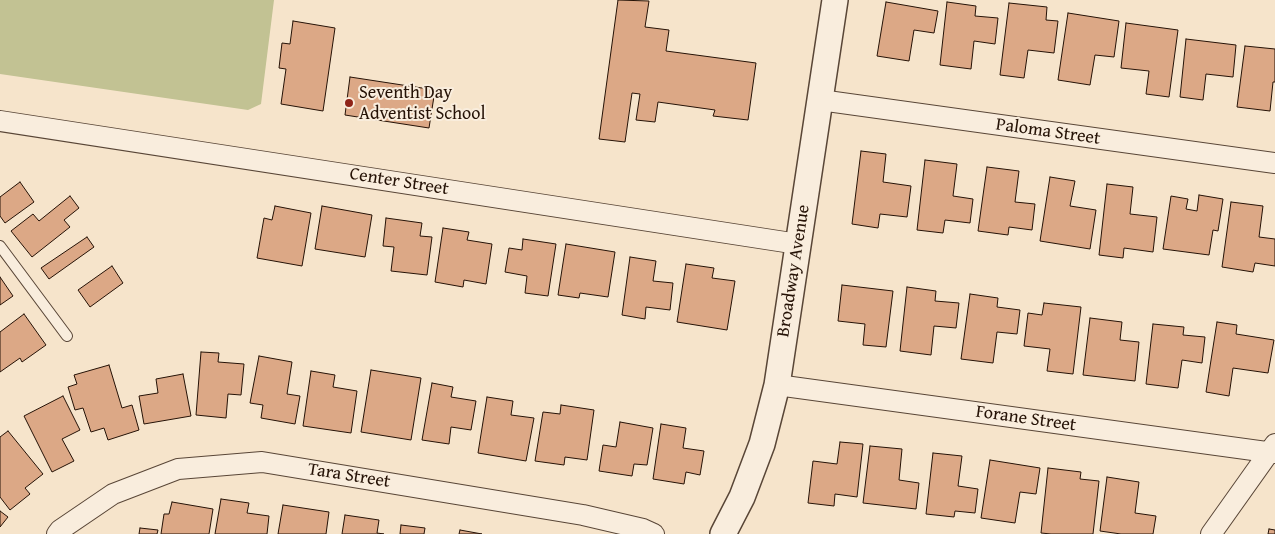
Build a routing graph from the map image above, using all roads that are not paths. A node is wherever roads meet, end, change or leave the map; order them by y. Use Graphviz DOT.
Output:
graph roads {
  1 [pos="835,0"];
  2 [pos="820,100"];
  3 [pos="0,121"];
  4 [pos="1275,163"];
  5 [pos="798,244"];
  6 [pos="0,246"];
  7 [pos="67,336"];
  8 [pos="777,385"];
  9 [pos="1273,450"];
  10 [pos="57,534"];
  11 [pos="654,534"];
  12 [pos="723,534"];
  13 [pos="1211,534"];
  1 -- 2 [label="street, Broadway Avenue"];
  2 -- 4 [label="street, Paloma Street"];
  2 -- 5 [label="street, Broadway Avenue"];
  3 -- 5 [label="street, Center Street"];
  5 -- 8 [label="street, Broadway Avenue"];
  6 -- 7 [label="lane"];
  8 -- 9 [label="street, Forane Street"];
  8 -- 12 [label="street, Broadway Avenue"];
  9 -- 13 [label="street"];
  10 -- 11 [label="street, Tara Street"];
}
